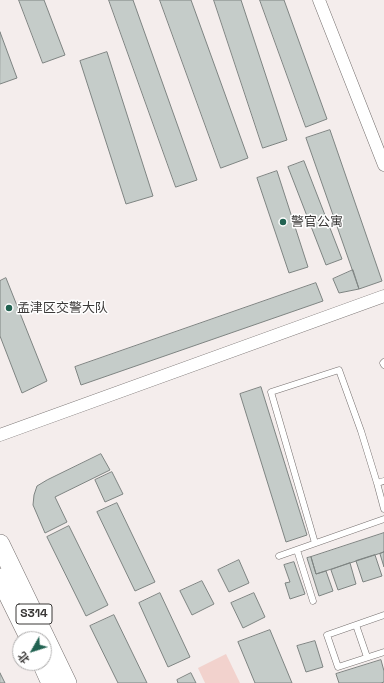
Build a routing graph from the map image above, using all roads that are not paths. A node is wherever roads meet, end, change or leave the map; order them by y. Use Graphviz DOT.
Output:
graph roads {
  1 [pos="319,0"];
  2 [pos="384,165"];
  3 [pos="384,296"];
  4 [pos="0,435"];
  5 [pos="384,481"];
  6 [pos="377,483"];
  7 [pos="384,509"];
  8 [pos="384,519"];
  9 [pos="315,543"];
  10 [pos="0,544"];
  11 [pos="296,550"];
  12 [pos="279,556"];
  13 [pos="0,578"];
  14 [pos="314,601"];
  15 [pos="384,617"];
  16 [pos="356,625"];
  17 [pos="26,631"];
  18 [pos="384,652"];
  19 [pos="367,658"];
  20 [pos="46,671"];
  21 [pos="52,683"];
  22 [pos="67,683"];
  1 -- 2 [label="street"];
  3 -- 4 [label="street"];
  5 -- 6 [label="lane"];
  6 -- 7 [label="lane"];
  6 -- 9 [label="lane"];
  8 -- 9 [label="lane"];
  9 -- 11 [label="lane"];
  10 -- 22 [label="main road, S314"];
  11 -- 12 [label="lane"];
  11 -- 14 [label="lane"];
  13 -- 17 [label="main road, S314"];
  15 -- 16 [label="lane"];
  16 -- 19 [label="lane"];
  16 -- 19 [label="lane"];
  18 -- 19 [label="lane"];
  20 -- 21 [label="main road"];
}
